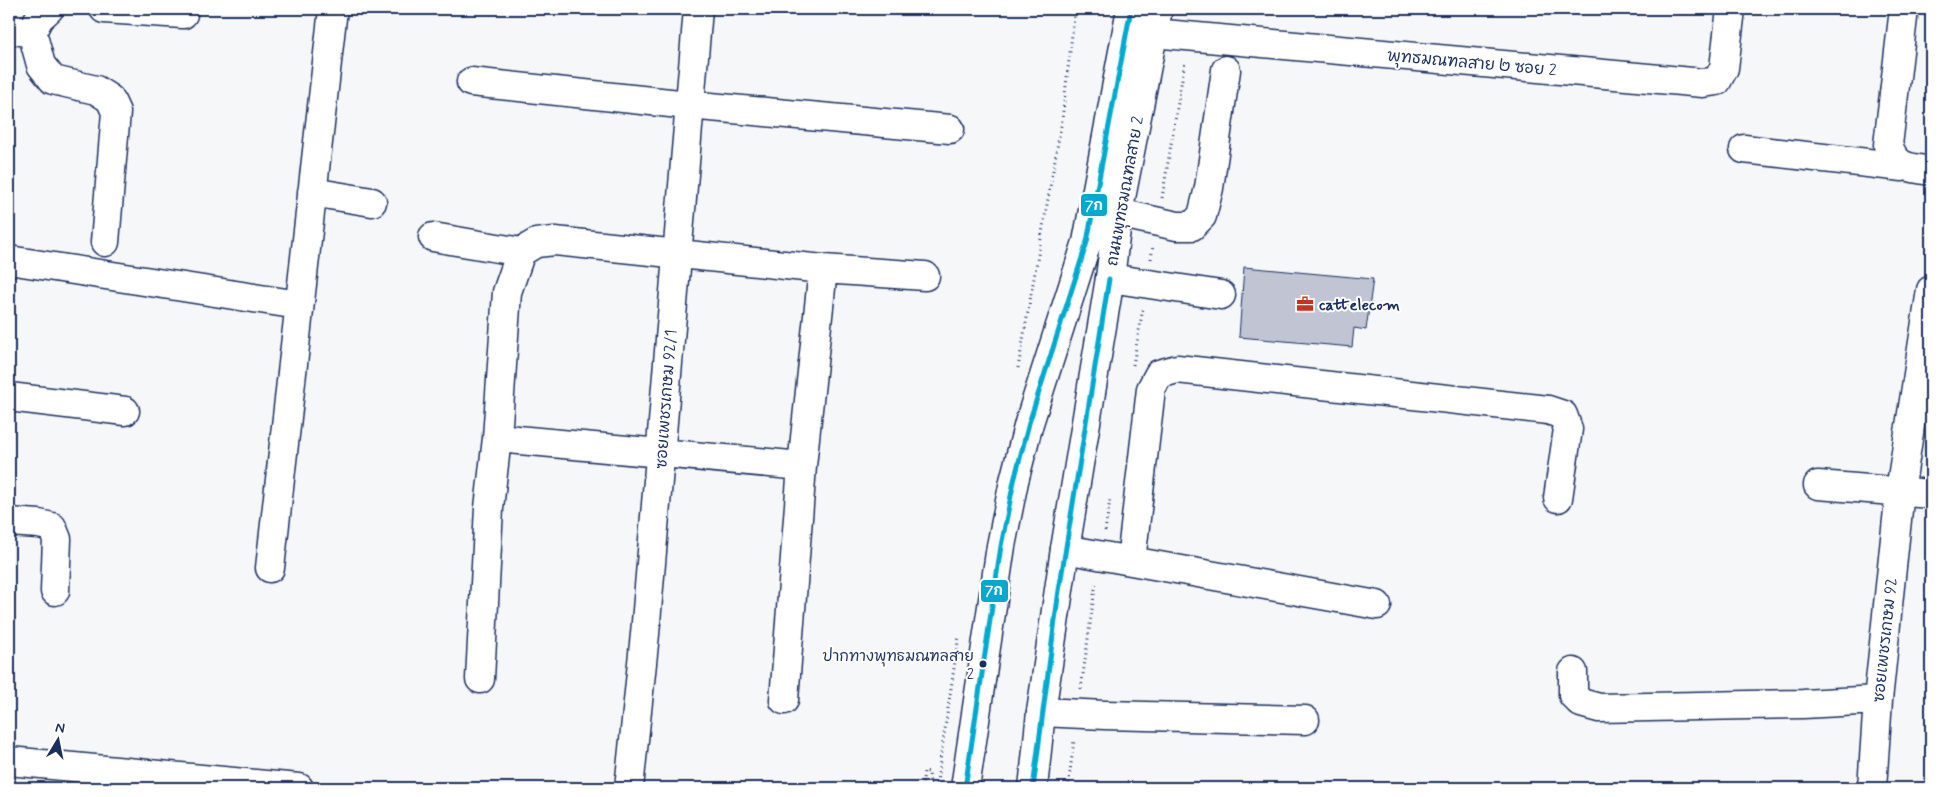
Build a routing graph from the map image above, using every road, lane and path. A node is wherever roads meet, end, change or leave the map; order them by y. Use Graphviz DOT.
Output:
graph roads {
  1 [pos="49,9"];
  2 [pos="104,9"];
  3 [pos="333,9"];
  4 [pos="698,9"];
  5 [pos="1075,9"];
  6 [pos="1131,9"];
  7 [pos="1731,9"];
  8 [pos="1904,9"];
  9 [pos="183,14"];
  10 [pos="1155,21"];
  11 [pos="20,31"];
  12 [pos="1226,70"];
  13 [pos="470,82"];
  14 [pos="689,105"];
  15 [pos="950,129"];
  16 [pos="1744,149"];
  17 [pos="1902,166"];
  18 [pos="1931,171"];
  19 [pos="312,192"];
  20 [pos="372,202"];
  21 [pos="1118,213"];
  22 [pos="433,237"];
  23 [pos="105,242"];
  24 [pos="520,252"];
  25 [pos="676,254"];
  26 [pos="9,260"];
  27 [pos="823,269"];
  28 [pos="925,276"];
  29 [pos="1110,278"];
  30 [pos="1931,290"];
  31 [pos="1221,295"];
  32 [pos="299,305"];
  33 [pos="1017,374"];
  34 [pos="9,397"];
  35 [pos="125,411"];
  36 [pos="497,438"];
  37 [pos="661,454"];
  38 [pos="802,466"];
  39 [pos="1818,485"];
  40 [pos="1900,491"];
  41 [pos="1931,494"];
  42 [pos="1558,498"];
  43 [pos="9,522"];
  44 [pos="1065,549"];
  45 [pos="1131,561"];
  46 [pos="270,568"];
  47 [pos="55,591"];
  48 [pos="1377,605"];
  49 [pos="1573,672"];
  50 [pos="480,679"];
  51 [pos="784,700"];
  52 [pos="1878,700"];
  53 [pos="1041,712"];
  54 [pos="1306,720"];
  55 [pos="9,761"];
  56 [pos="930,783"];
  57 [pos="268,787"];
  58 [pos="299,788"];
  59 [pos="629,788"];
  60 [pos="922,788"];
  61 [pos="929,788"];
  62 [pos="966,788"];
  63 [pos="988,788"];
  64 [pos="1033,788"];
  65 [pos="1872,788"];
  1 -- 11 [label="street"];
  2 -- 9 [label="street"];
  3 -- 19 [label="street"];
  4 -- 14 [label="street, ซอยเพชรเกษม 92/1"];
  5 -- 33 [label="path"];
  6 -- 62 [label="street, ถนนพุทธมณฑลสาย 2"];
  7 -- 10 [label="street, พุทธมณฑลสาย ๒ ซอย 2"];
  8 -- 17 [label="street"];
  10 -- 21 [label="street, ถนนพุทธมณฑลสาย 2"];
  11 -- 23 [label="street"];
  12 -- 21 [label="street"];
  13 -- 14 [label="street"];
  14 -- 15 [label="street"];
  14 -- 25 [label="street, ซอยเพชรเกษม 92/1"];
  16 -- 17 [label="street"];
  17 -- 18 [label="street"];
  19 -- 20 [label="street"];
  19 -- 32 [label="street"];
  21 -- 29 [label="street, ถนนพุทธมณฑลสาย 2"];
  22 -- 24 [label="street"];
  24 -- 25 [label="street"];
  24 -- 36 [label="street"];
  25 -- 27 [label="street"];
  25 -- 37 [label="street, ซอยเพชรเกษม 92/1"];
  26 -- 32 [label="street"];
  27 -- 28 [label="street"];
  27 -- 38 [label="street"];
  29 -- 31 [label="street"];
  29 -- 44 [label="street, ถนนพุทธมณฑลสาย 2"];
  30 -- 40 [label="street, ซอยเพชรเกษม 92"];
  32 -- 46 [label="street"];
  34 -- 35 [label="street"];
  36 -- 37 [label="street"];
  36 -- 50 [label="street"];
  37 -- 38 [label="street"];
  37 -- 59 [label="street, ซอยเพชรเกษม 92/1"];
  38 -- 51 [label="street"];
  39 -- 40 [label="street"];
  40 -- 41 [label="street"];
  40 -- 52 [label="street, ซอยเพชรเกษม 92"];
  42 -- 45 [label="street"];
  43 -- 47 [label="street"];
  44 -- 45 [label="street"];
  44 -- 53 [label="street, ถนนพุทธมณฑลสาย 2"];
  45 -- 48 [label="street"];
  49 -- 52 [label="street"];
  52 -- 65 [label="street, ซอยเพชรเกษม 92"];
  53 -- 54 [label="street"];
  53 -- 64 [label="street, ถนนพุทธมณฑลสาย 2"];
  55 -- 57 [label="street"];
  56 -- 60 [label="path"];
  56 -- 61 [label="path, bridge"];
  56 -- 63 [label="path, bridge"];
  57 -- 58 [label="street"];
}
